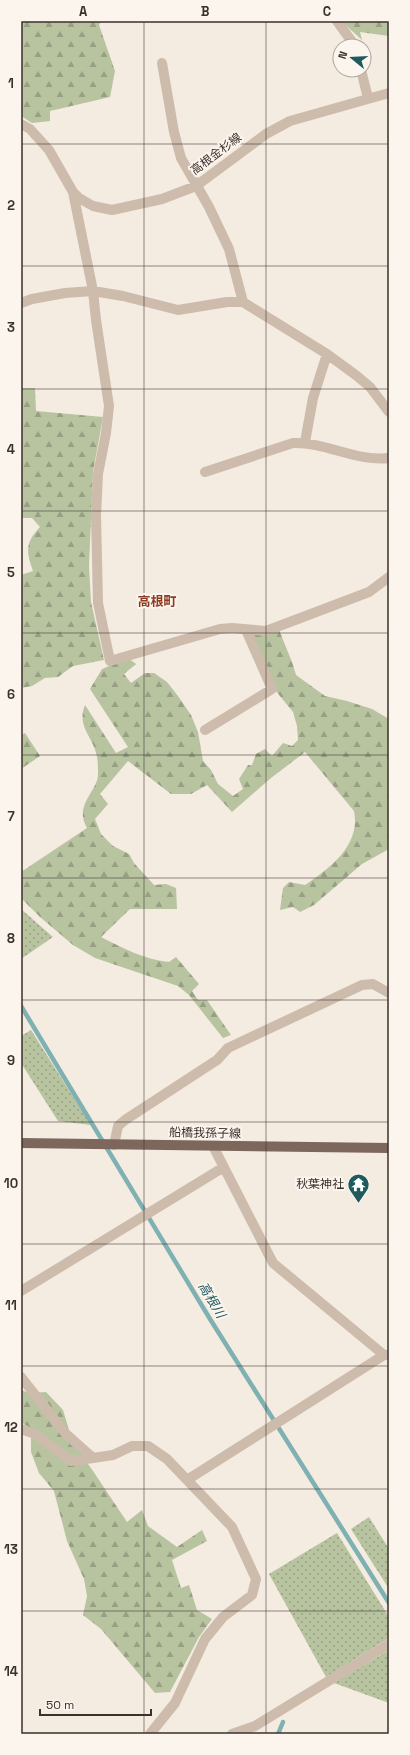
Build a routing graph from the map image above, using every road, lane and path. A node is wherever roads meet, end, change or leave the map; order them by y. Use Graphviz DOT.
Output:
graph roads {
  1 [pos="337,21"];
  2 [pos="349,38"];
  3 [pos="162,63"];
  4 [pos="363,78"];
  5 [pos="389,93"];
  6 [pos="368,98"];
  7 [pos="21,124"];
  8 [pos="196,186"];
  9 [pos="73,192"];
  10 [pos="93,291"];
  11 [pos="243,302"];
  12 [pos="21,303"];
  13 [pos="327,354"];
  14 [pos="389,412"];
  15 [pos="305,442"];
  16 [pos="389,458"];
  17 [pos="205,472"];
  18 [pos="389,577"];
  19 [pos="246,630"];
  20 [pos="205,730"];
  21 [pos="389,993"];
  22 [pos="21,1143"];
  23 [pos="114,1145"];
  24 [pos="213,1146"];
  25 [pos="389,1148"];
  26 [pos="224,1167"];
  27 [pos="21,1291"];
  28 [pos="387,1355"];
  29 [pos="21,1377"];
  30 [pos="21,1429"];
  31 [pos="94,1458"];
  32 [pos="187,1480"];
  33 [pos="389,1644"];
  34 [pos="150,1734"];
  35 [pos="232,1734"];
  1 -- 2 [label="street"];
  3 -- 8 [label="street"];
  4 -- 6 [label="street"];
  5 -- 6 [label="street, 高根金杉線"];
  6 -- 8 [label="street, 高根金杉線"];
  7 -- 9 [label="street, 高根金杉線"];
  8 -- 9 [label="street, 高根金杉線"];
  8 -- 11 [label="street"];
  9 -- 10 [label="street"];
  10 -- 11 [label="street"];
  10 -- 12 [label="street"];
  10 -- 19 [label="street"];
  11 -- 13 [label="street"];
  13 -- 14 [label="street"];
  13 -- 15 [label="street"];
  15 -- 16 [label="street"];
  15 -- 17 [label="street"];
  18 -- 19 [label="street"];
  19 -- 20 [label="street"];
  21 -- 23 [label="street"];
  22 -- 23 [label="main road, 船橋我孫子線"];
  23 -- 24 [label="main road, 船橋我孫子線"];
  24 -- 25 [label="main road, 船橋我孫子線"];
  24 -- 26 [label="street"];
  26 -- 27 [label="street"];
  26 -- 28 [label="street"];
  28 -- 32 [label="street"];
  29 -- 31 [label="street"];
  30 -- 31 [label="street"];
  31 -- 32 [label="street"];
  32 -- 34 [label="street"];
  33 -- 35 [label="street"];
}
